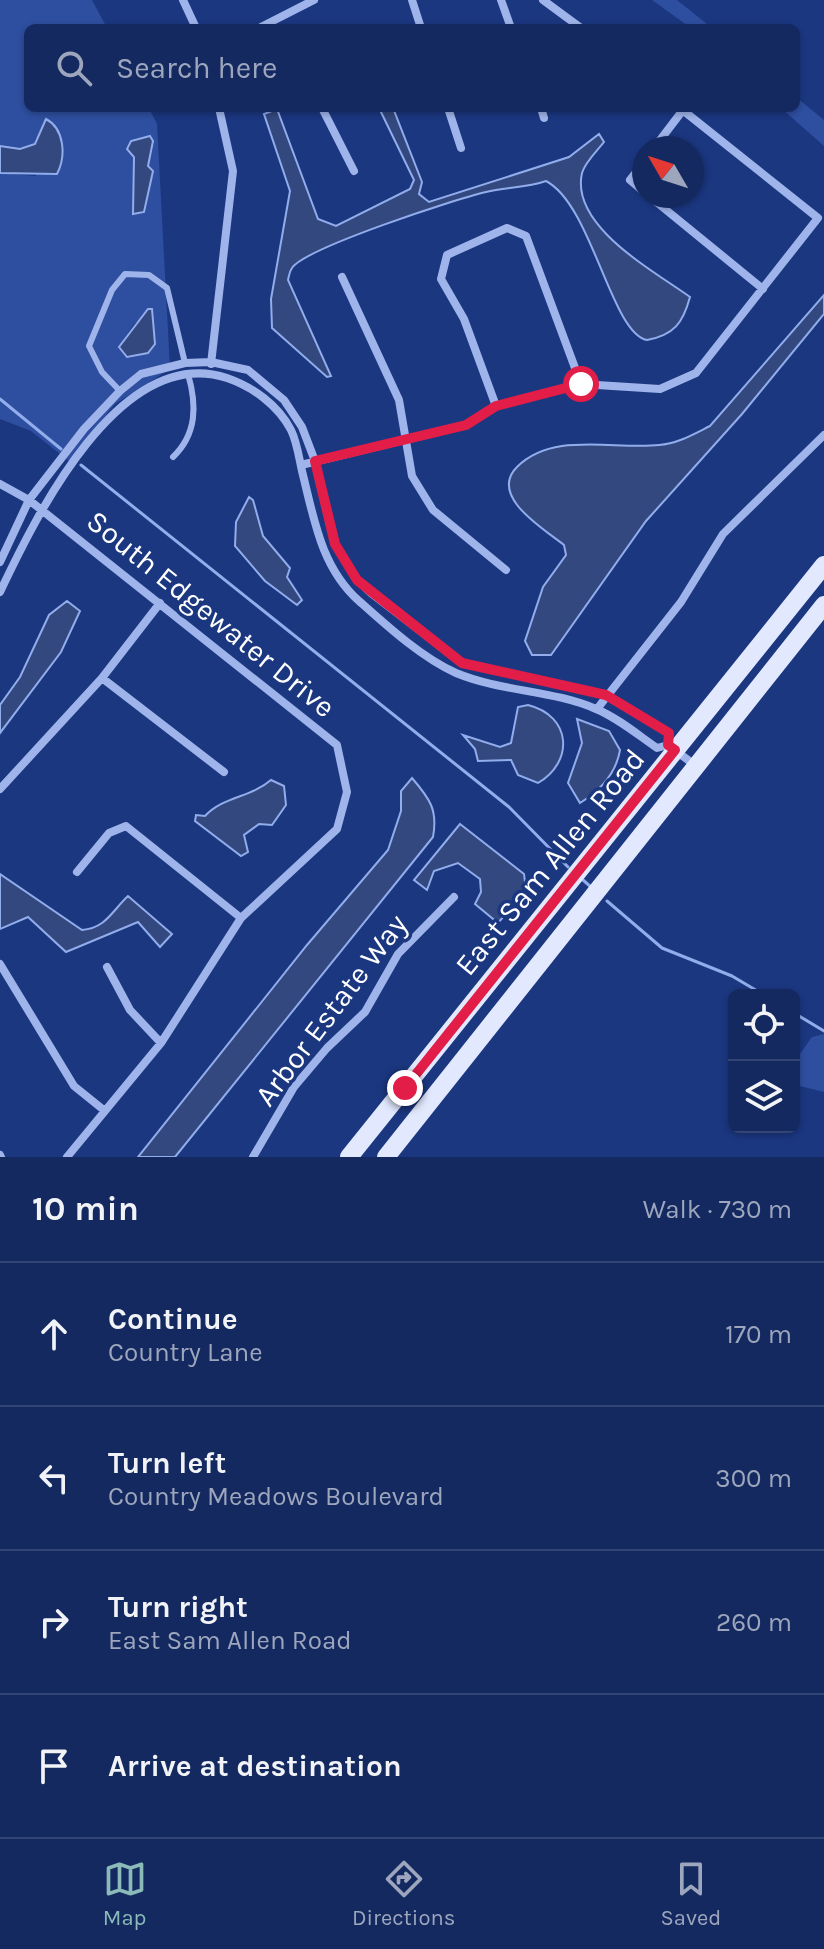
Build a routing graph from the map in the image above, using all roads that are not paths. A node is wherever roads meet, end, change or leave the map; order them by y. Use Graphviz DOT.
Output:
graph roads {
  1 [pos="183,0"];
  2 [pos="314,0"];
  3 [pos="412,0"];
  4 [pos="501,0"];
  5 [pos="543,0"];
  6 [pos="194,24"];
  7 [pos="279,24"];
  8 [pos="420,24"];
  9 [pos="510,24"];
  10 [pos="576,24"];
  11 [pos="220,112"];
  12 [pos="324,112"];
  13 [pos="449,112"];
  14 [pos="542,112"];
  15 [pos="680,112"];
  16 [pos="686,112"];
  17 [pos="544,118"];
  18 [pos="663,136"];
  19 [pos="461,148"];
  20 [pos="354,171"];
  21 [pos="664,208"];
  22 [pos="342,277"];
  23 [pos="763,289"];
  24 [pos="211,362"];
  25 [pos="185,363"];
  26 [pos="188,374"];
  27 [pos="211,374"];
  28 [pos="581,384"];
  29 [pos="120,391"];
  30 [pos="130,399"];
  31 [pos="496,406"];
  32 [pos="84,429"];
  33 [pos="824,435"];
  34 [pos="407,436"];
  35 [pos="95,437"];
  36 [pos="173,457"];
  37 [pos="315,461"];
  38 [pos="301,465"];
  39 [pos="0,484"];
  40 [pos="29,500"];
  41 [pos="40,508"];
  42 [pos="0,562"];
  43 [pos="824,565"];
  44 [pos="506,570"];
  45 [pos="0,592"];
  46 [pos="160,603"];
  47 [pos="824,605"];
  48 [pos="405,618"];
  49 [pos="395,629"];
  50 [pos="102,678"];
  51 [pos="541,681"];
  52 [pos="564,686"];
  53 [pos="538,694"];
  54 [pos="606,695"];
  55 [pos="561,698"];
  56 [pos="597,709"];
  57 [pos="635,713"];
  58 [pos="627,727"];
  59 [pos="672,747"];
  60 [pos="696,766"];
  61 [pos="224,772"];
  62 [pos="0,789"];
  63 [pos="77,872"];
  64 [pos="454,897"];
  65 [pos="241,918"];
  66 [pos="0,964"];
  67 [pos="107,967"];
  68 [pos="161,1043"];
  69 [pos="105,1111"];
  70 [pos="67,1157"];
  71 [pos="253,1157"];
  72 [pos="349,1157"];
  73 [pos="386,1157"];
  1 -- 6 [label="street"];
  2 -- 7 [label="street"];
  3 -- 8 [label="street"];
  4 -- 9 [label="street"];
  5 -- 10 [label="street"];
  11 -- 24 [label="street"];
  12 -- 20 [label="street"];
  13 -- 19 [label="street"];
  14 -- 17 [label="street"];
  15 -- 18 [label="street"];
  16 -- 23 [label="street"];
  21 -- 23 [label="street"];
  22 -- 34 [label="street"];
  23 -- 28 [label="street"];
  24 -- 25 [label="street"];
  24 -- 27 [label="street"];
  24 -- 37 [label="street"];
  25 -- 26 [label="street"];
  25 -- 29 [label="street"];
  25 -- 29 [label="lane"];
  26 -- 27 [label="street"];
  26 -- 30 [label="street"];
  26 -- 36 [label="lane"];
  27 -- 38 [label="street"];
  28 -- 31 [label="street"];
  28 -- 31 [label="street"];
  29 -- 30 [label="street"];
  29 -- 32 [label="street"];
  30 -- 35 [label="street"];
  31 -- 34 [label="street"];
  32 -- 35 [label="street"];
  32 -- 40 [label="street"];
  33 -- 54 [label="street"];
  34 -- 37 [label="street"];
  34 -- 44 [label="street"];
  35 -- 41 [label="street"];
  37 -- 38 [label="street"];
  37 -- 48 [label="street"];
  38 -- 49 [label="street"];
  39 -- 40 [label="street, South Edgewater Drive"];
  40 -- 41 [label="street, South Edgewater Drive"];
  40 -- 42 [label="street"];
  41 -- 45 [label="street"];
  41 -- 46 [label="street, South Edgewater Drive"];
  43 -- 59 [label="main road, East Sam Allen Road"];
  46 -- 50 [label="street"];
  46 -- 65 [label="street, South Edgewater Drive"];
  47 -- 60 [label="main road"];
  48 -- 49 [label="street"];
  48 -- 51 [label="street"];
  49 -- 53 [label="street"];
  50 -- 61 [label="street"];
  50 -- 62 [label="street"];
  51 -- 52 [label="street"];
  51 -- 53 [label="street"];
  52 -- 54 [label="street"];
  52 -- 55 [label="street"];
  53 -- 55 [label="street"];
  54 -- 56 [label="street"];
  54 -- 57 [label="street"];
  55 -- 56 [label="street"];
  56 -- 58 [label="street"];
  57 -- 58 [label="street"];
  57 -- 59 [label="street"];
  58 -- 59 [label="street"];
  59 -- 60 [label="street"];
  59 -- 72 [label="main road, East Sam Allen Road"];
  60 -- 73 [label="main road"];
  63 -- 65 [label="street"];
  64 -- 71 [label="street, Arbor Estate Way"];
  65 -- 68 [label="street, South Edgewater Drive"];
  66 -- 69 [label="street"];
  67 -- 68 [label="street"];
  68 -- 69 [label="street, South Edgewater Drive"];
  69 -- 70 [label="street, South Edgewater Drive"];
}
